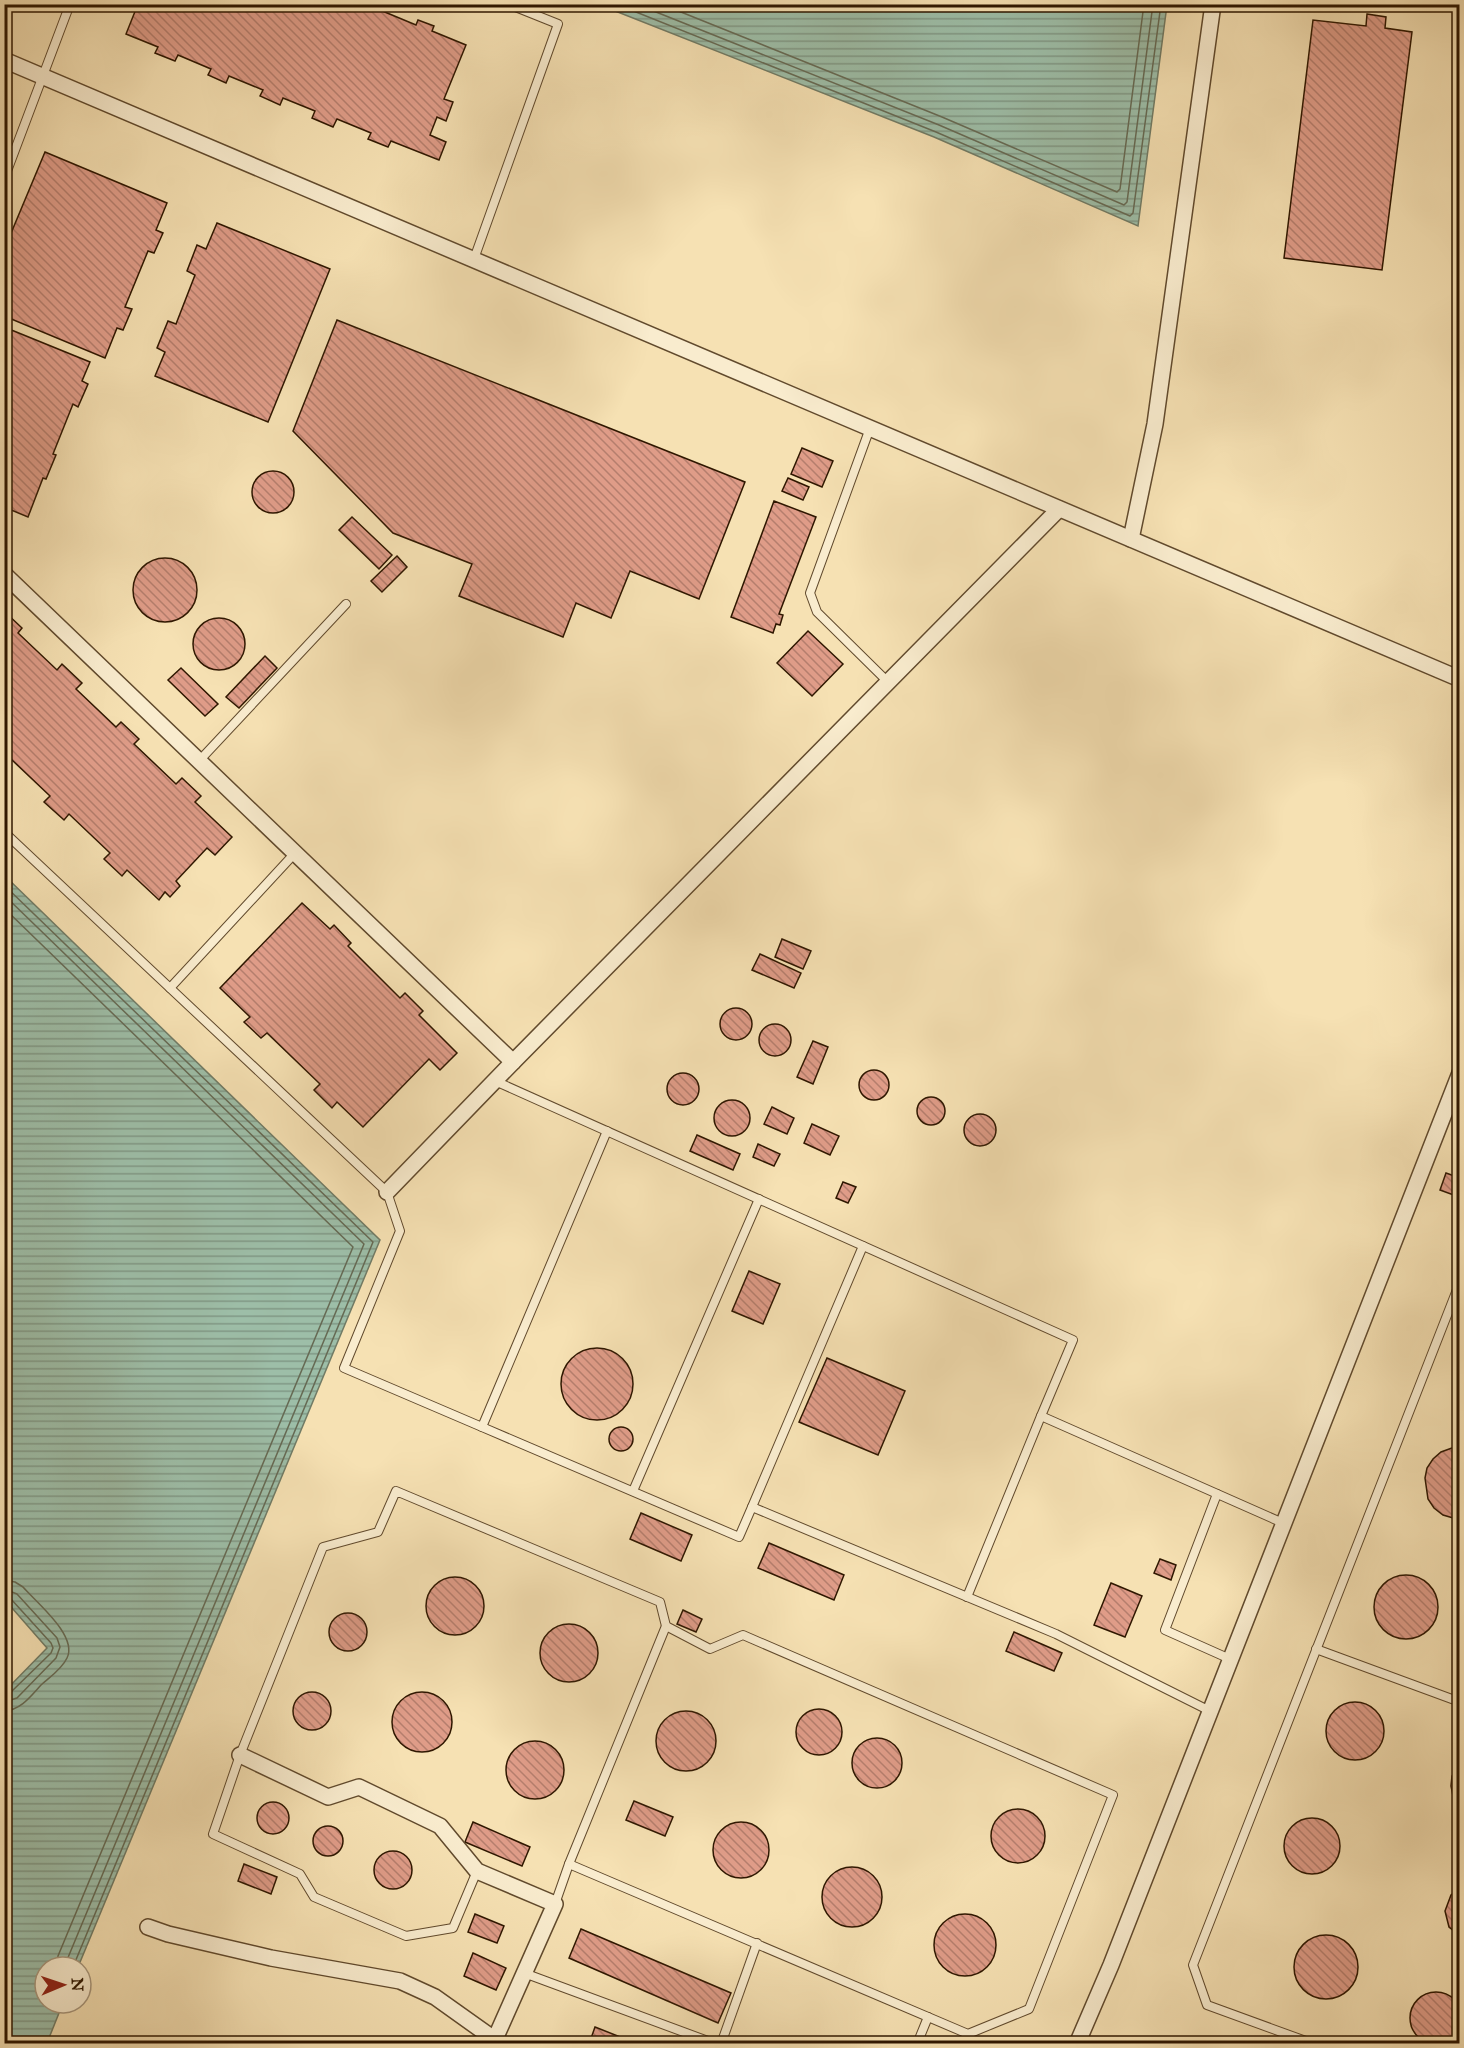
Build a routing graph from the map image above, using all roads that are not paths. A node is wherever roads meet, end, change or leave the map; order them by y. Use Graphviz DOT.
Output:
graph roads {
  1 [pos="70,4"];
  2 [pos="508,4"];
  3 [pos="1213,4"];
  4 [pos="4,60"];
  5 [pos="45,76"];
  6 [pos="4,179"];
  7 [pos="474,259"];
  8 [pos="870,428"];
  9 [pos="1059,509"];
  10 [pos="1131,539"];
  11 [pos="4,574"];
  12 [pos="346,604"];
  13 [pos="1460,679"];
  14 [pos="888,682"];
  15 [pos="199,761"];
  16 [pos="4,832"];
  17 [pos="295,853"];
  18 [pos="170,987"];
  19 [pos="513,1062"];
  20 [pos="1460,1073"];
  21 [pos="495,1081"];
  22 [pos="607,1131"];
  23 [pos="387,1192"];
  24 [pos="759,1199"];
  25 [pos="863,1246"];
  26 [pos="1460,1282"];
  27 [pos="1041,1416"];
  28 [pos="482,1427"];
  29 [pos="633,1491"];
  30 [pos="1217,1494"];
  31 [pos="752,1508"];
  32 [pos="1283,1523"];
  33 [pos="968,1596"];
  34 [pos="666,1626"];
  35 [pos="1316,1649"];
  36 [pos="1230,1659"];
  37 [pos="1460,1702"];
  38 [pos="1210,1711"];
  39 [pos="240,1755"];
  40 [pos="570,1864"];
  41 [pos="477,1871"];
  42 [pos="555,1904"];
  43 [pos="148,1927"];
  44 [pos="756,1943"];
  45 [pos="524,1973"];
  46 [pos="928,2017"];
  47 [pos="498,2041"];
  48 [pos="716,2043"];
  49 [pos="721,2043"];
  50 [pos="917,2043"];
  51 [pos="1077,2043"];
  52 [pos="1314,2043"];
  1 -- 5 [label="lane"];
  2 -- 7 [label="lane"];
  3 -- 10 [label="street"];
  4 -- 5 [label="street"];
  5 -- 6 [label="lane"];
  5 -- 7 [label="street"];
  7 -- 8 [label="street"];
  8 -- 9 [label="street"];
  8 -- 14 [label="lane"];
  9 -- 10 [label="street"];
  9 -- 14 [label="street"];
  10 -- 13 [label="street"];
  11 -- 15 [label="street"];
  12 -- 15 [label="lane"];
  14 -- 19 [label="street"];
  15 -- 17 [label="street"];
  16 -- 18 [label="lane"];
  17 -- 18 [label="lane"];
  17 -- 19 [label="street"];
  18 -- 23 [label="lane"];
  19 -- 21 [label="street"];
  20 -- 32 [label="street"];
  21 -- 22 [label="lane"];
  21 -- 23 [label="street"];
  22 -- 24 [label="lane"];
  22 -- 28 [label="lane"];
  23 -- 28 [label="lane"];
  24 -- 25 [label="lane"];
  24 -- 29 [label="lane"];
  25 -- 27 [label="lane"];
  25 -- 31 [label="lane"];
  26 -- 35 [label="lane"];
  27 -- 30 [label="lane"];
  27 -- 33 [label="lane"];
  28 -- 29 [label="lane"];
  29 -- 31 [label="lane"];
  30 -- 32 [label="lane"];
  30 -- 36 [label="lane"];
  31 -- 33 [label="lane"];
  32 -- 36 [label="street"];
  33 -- 38 [label="lane"];
  34 -- 39 [label="lane"];
  34 -- 40 [label="lane"];
  34 -- 46 [label="lane"];
  35 -- 37 [label="lane"];
  35 -- 52 [label="lane"];
  36 -- 38 [label="street"];
  38 -- 51 [label="street"];
  39 -- 41 [label="street"];
  39 -- 41 [label="lane"];
  40 -- 42 [label="lane"];
  40 -- 44 [label="lane"];
  41 -- 42 [label="street"];
  42 -- 45 [label="street"];
  43 -- 47 [label="street"];
  44 -- 46 [label="lane"];
  44 -- 49 [label="lane"];
  45 -- 47 [label="street"];
  45 -- 48 [label="lane"];
  46 -- 50 [label="lane"];
}
